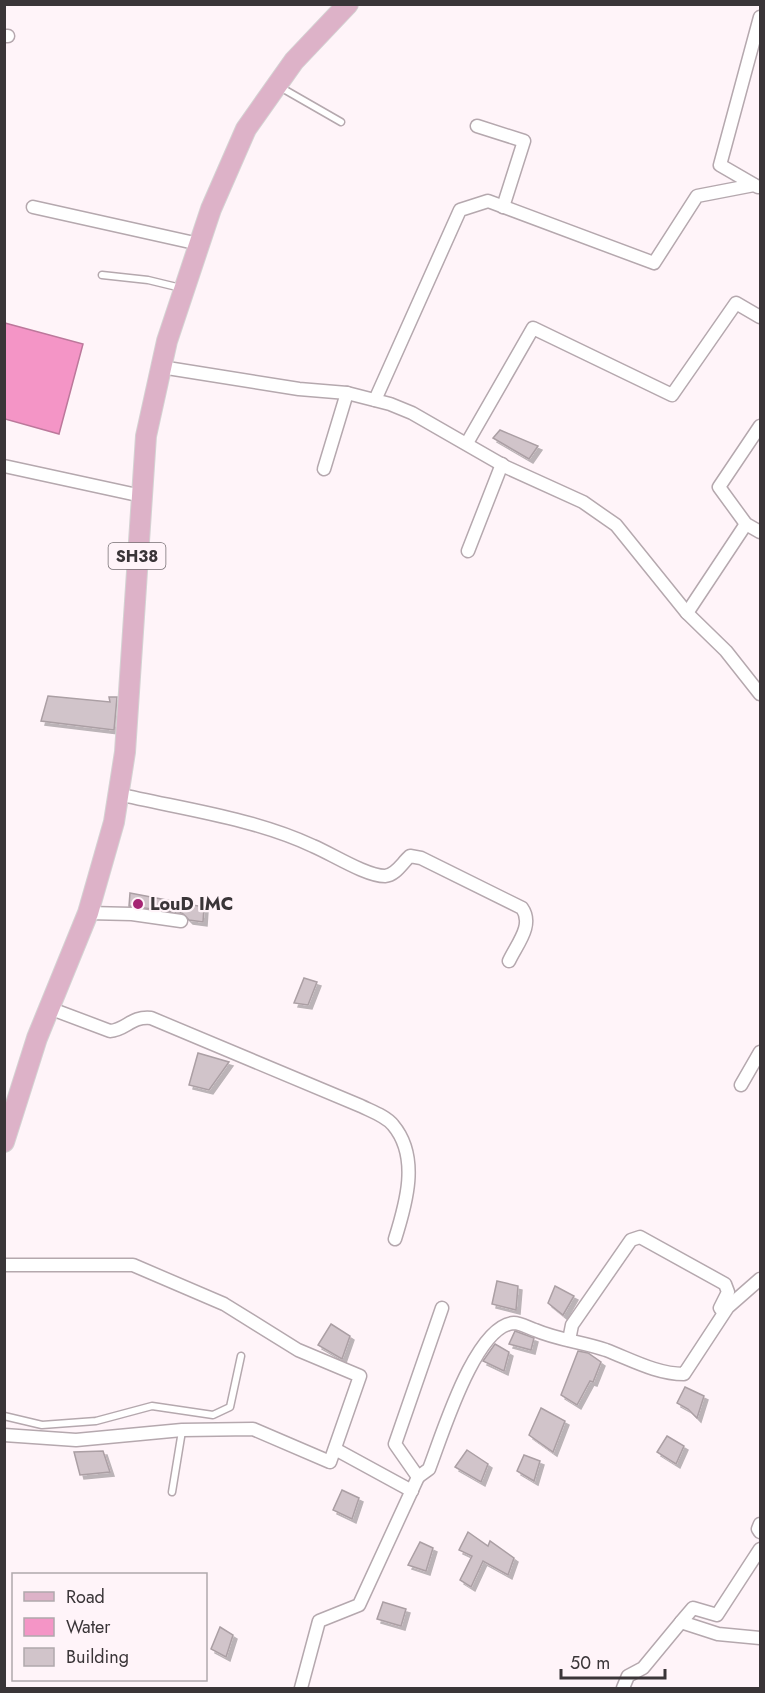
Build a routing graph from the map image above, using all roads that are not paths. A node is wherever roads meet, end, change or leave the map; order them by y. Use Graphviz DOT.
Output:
graph roads {
  1 [pos="348,4"];
  2 [pos="760,17"];
  3 [pos="277,85"];
  4 [pos="341,122"];
  5 [pos="477,126"];
  6 [pos="757,187"];
  7 [pos="33,207"];
  8 [pos="503,207"];
  9 [pos="199,244"];
  10 [pos="102,275"];
  11 [pos="184,289"];
  12 [pos="760,317"];
  13 [pos="161,366"];
  14 [pos="347,393"];
  15 [pos="375,400"];
  16 [pos="760,426"];
  17 [pos="467,443"];
  18 [pos="502,464"];
  19 [pos="4,466"];
  20 [pos="324,469"];
  21 [pos="142,496"];
  22 [pos="746,524"];
  23 [pos="760,532"];
  24 [pos="468,551"];
  25 [pos="687,614"];
  26 [pos="760,694"];
  27 [pos="118,794"];
  28 [pos="88,913"];
  29 [pos="181,921"];
  30 [pos="509,961"];
  31 [pos="49,1008"];
  32 [pos="760,1052"];
  33 [pos="741,1085"];
  34 [pos="4,1142"];
  35 [pos="395,1239"];
  36 [pos="4,1265"];
  37 [pos="760,1279"];
  38 [pos="442,1308"];
  39 [pos="724,1312"];
  40 [pos="569,1340"];
  41 [pos="241,1356"];
  42 [pos="4,1416"];
  43 [pos="182,1430"];
  44 [pos="4,1435"];
  45 [pos="335,1449"];
  46 [pos="418,1477"];
  47 [pos="412,1491"];
  48 [pos="172,1492"];
  49 [pos="760,1524"];
  50 [pos="760,1532"];
  51 [pos="760,1549"];
  52 [pos="681,1622"];
  53 [pos="760,1638"];
  54 [pos="301,1689"];
  55 [pos="623,1689"];
  1 -- 3 [label="main road, SH38"];
  2 -- 6 [label="street"];
  3 -- 4 [label="lane"];
  3 -- 9 [label="main road, SH38"];
  5 -- 8 [label="street"];
  6 -- 8 [label="street"];
  7 -- 9 [label="street"];
  8 -- 15 [label="street"];
  9 -- 11 [label="main road, SH38"];
  10 -- 11 [label="lane"];
  11 -- 13 [label="main road, SH38"];
  12 -- 17 [label="street"];
  13 -- 14 [label="street"];
  13 -- 21 [label="main road, SH38"];
  14 -- 15 [label="street"];
  14 -- 20 [label="street"];
  15 -- 17 [label="street"];
  16 -- 22 [label="street"];
  17 -- 18 [label="street"];
  18 -- 24 [label="street"];
  18 -- 25 [label="street"];
  19 -- 21 [label="street"];
  21 -- 27 [label="main road, SH38"];
  22 -- 23 [label="street"];
  22 -- 25 [label="street"];
  25 -- 26 [label="street"];
  27 -- 28 [label="main road, SH38"];
  27 -- 30 [label="street"];
  28 -- 29 [label="street"];
  28 -- 31 [label="main road, SH38"];
  31 -- 34 [label="main road, SH38"];
  31 -- 35 [label="street"];
  32 -- 33 [label="street"];
  36 -- 45 [label="street"];
  37 -- 39 [label="street"];
  38 -- 46 [label="street"];
  39 -- 40 [label="street"];
  39 -- 40 [label="street"];
  40 -- 46 [label="street"];
  41 -- 42 [label="lane"];
  43 -- 44 [label="street"];
  43 -- 45 [label="street"];
  43 -- 48 [label="lane"];
  45 -- 47 [label="street"];
  46 -- 47 [label="street"];
  47 -- 54 [label="street"];
  49 -- 50 [label="street"];
  51 -- 52 [label="street"];
  52 -- 53 [label="street"];
  52 -- 55 [label="street"];
}
